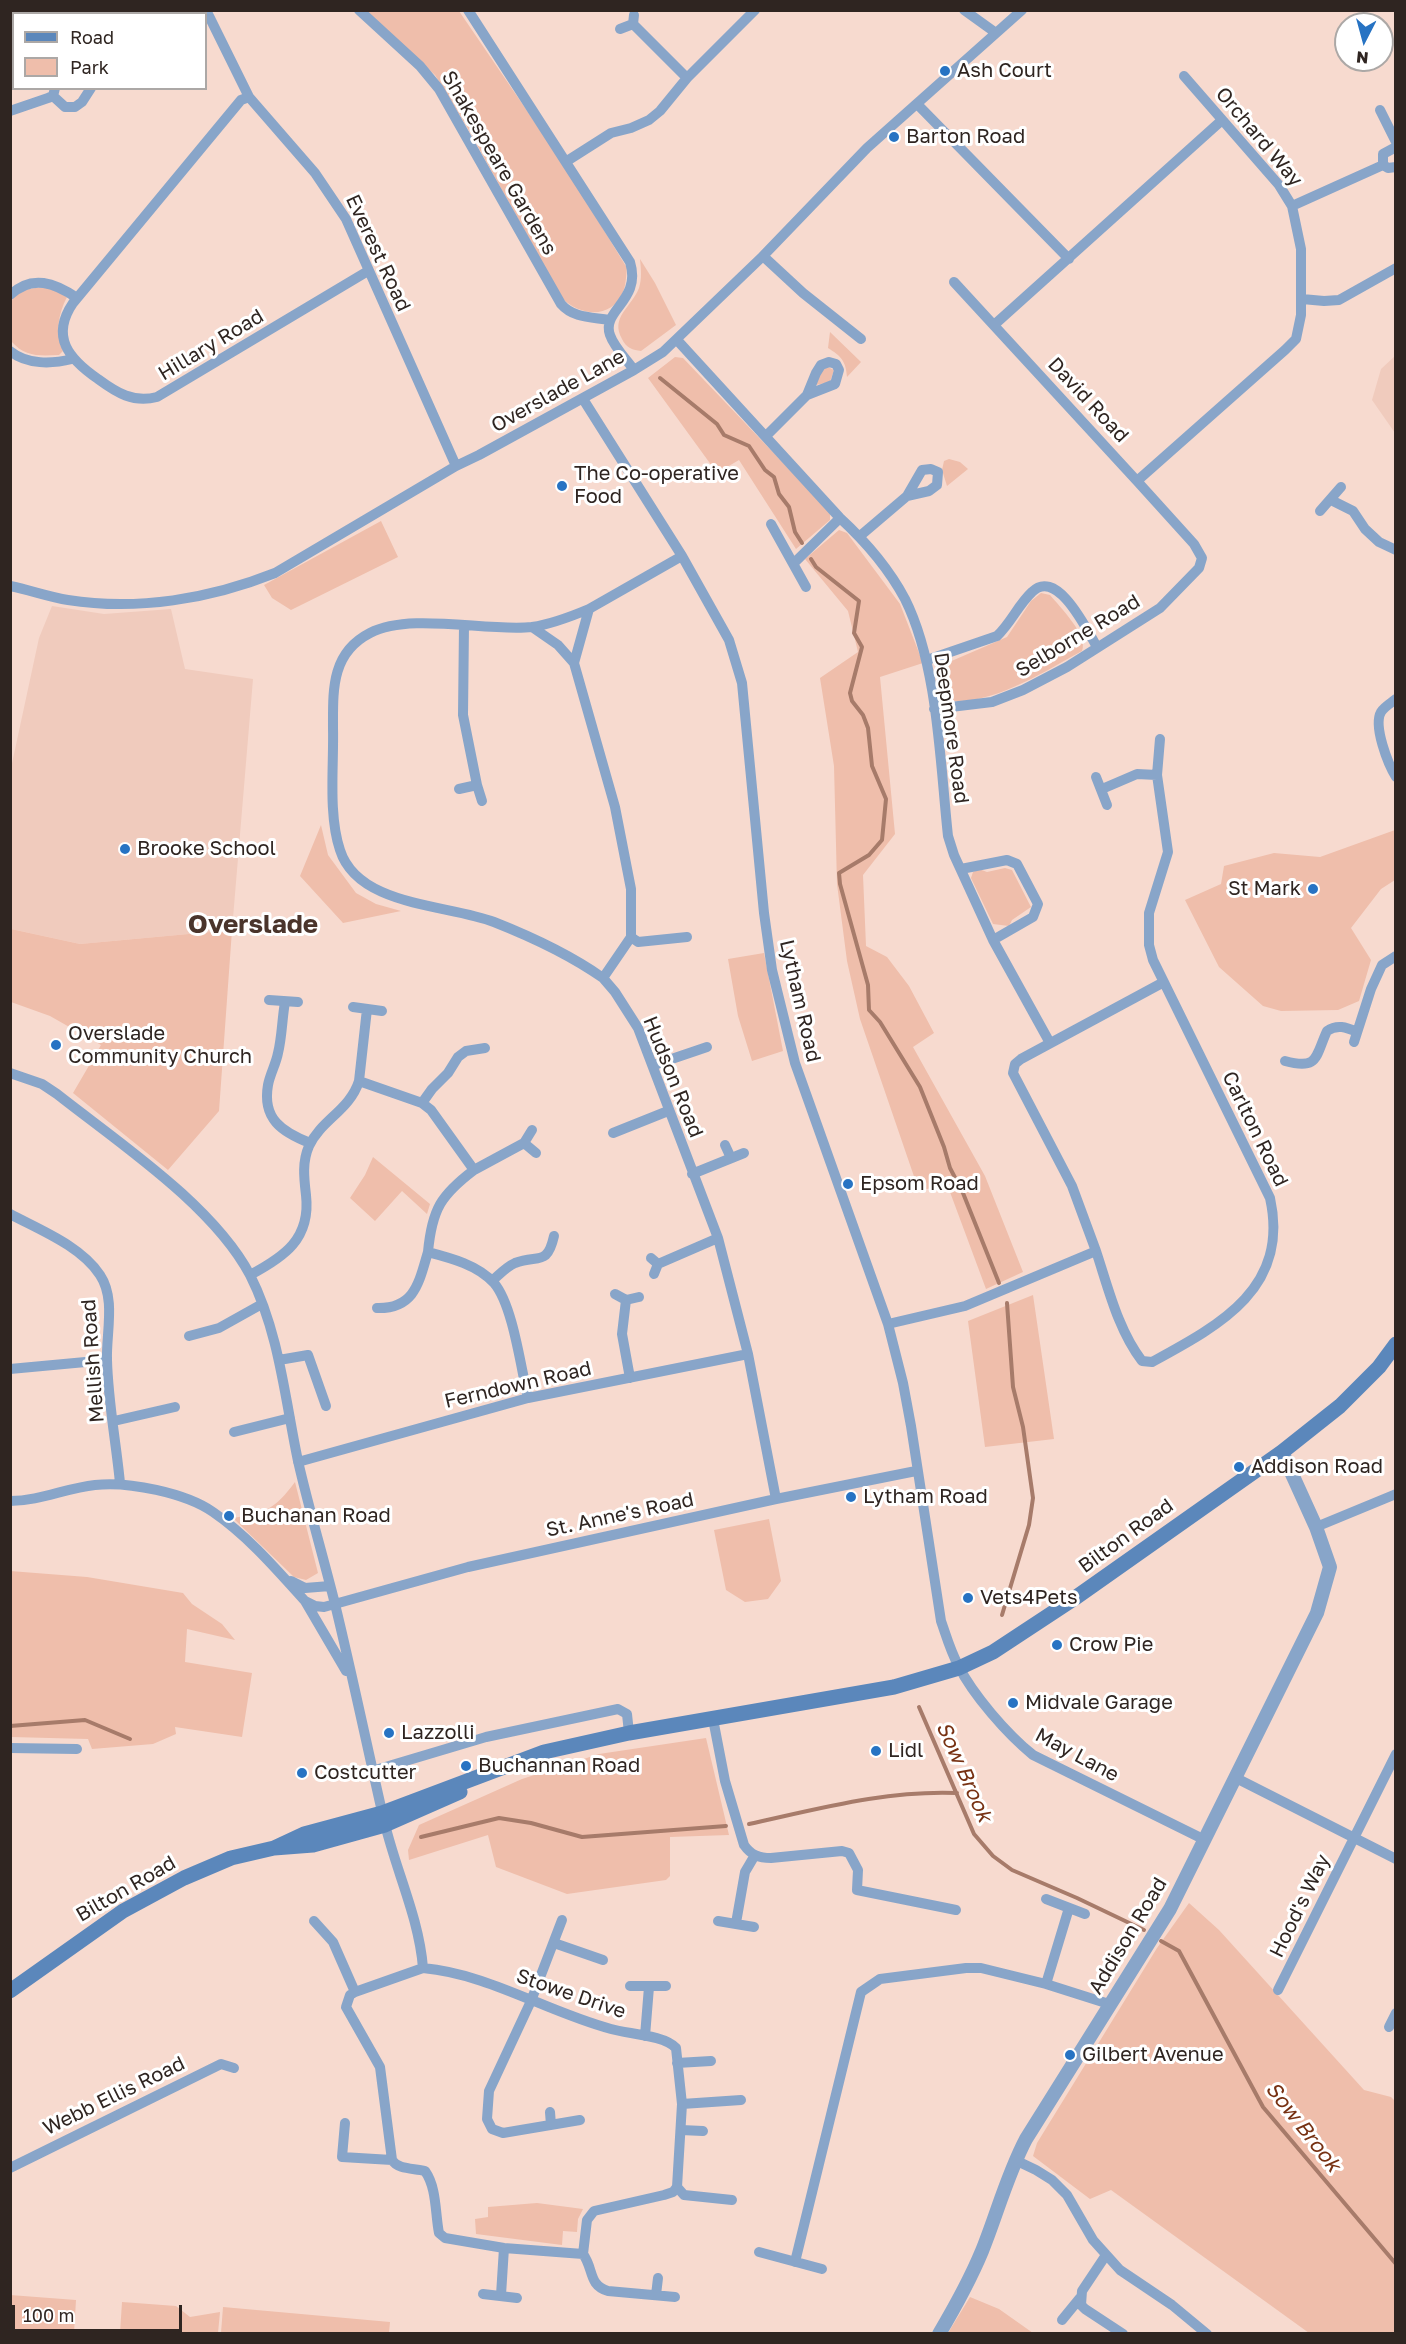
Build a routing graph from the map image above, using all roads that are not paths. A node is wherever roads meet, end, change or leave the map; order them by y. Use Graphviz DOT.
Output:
graph roads {
  1 [pos="359,10"];
  2 [pos="468,10"];
  3 [pos="755,10"];
  4 [pos="964,10"];
  5 [pos="1022,10"];
  6 [pos="207,12"];
  7 [pos="620,29"];
  8 [pos="996,33"];
  9 [pos="1184,76"];
  10 [pos="687,78"];
  11 [pos="90,90"];
  12 [pos="54,92"];
  13 [pos="249,97"];
  14 [pos="917,104"];
  15 [pos="1380,110"];
  16 [pos="10,111"];
  17 [pos="1221,121"];
  18 [pos="1395,142"];
  19 [pos="1395,147"];
  20 [pos="567,162"];
  21 [pos="1383,165"];
  22 [pos="1395,167"];
  23 [pos="1292,206"];
  24 [pos="763,256"];
  25 [pos="1069,259"];
  26 [pos="1395,268"];
  27 [pos="368,272"];
  28 [pos="954,282"];
  29 [pos="10,295"];
  30 [pos="77,298"];
  31 [pos="1302,299"];
  32 [pos="609,320"];
  33 [pos="994,325"];
  34 [pos="861,339"];
  35 [pos="676,340"];
  36 [pos="10,351"];
  37 [pos="72,359"];
  38 [pos="634,370"];
  39 [pos="807,394"];
  40 [pos="583,399"];
  41 [pos="766,436"];
  42 [pos="456,466"];
  43 [pos="1137,481"];
  44 [pos="1341,487"];
  45 [pos="907,496"];
  46 [pos="1331,500"];
  47 [pos="1320,511"];
  48 [pos="840,518"];
  49 [pos="771,524"];
  50 [pos="860,536"];
  51 [pos="1194,544"];
  52 [pos="1395,550"];
  53 [pos="682,556"];
  54 [pos="794,563"];
  55 [pos="10,586"];
  56 [pos="806,587"];
  57 [pos="589,609"];
  58 [pos="464,625"];
  59 [pos="532,627"];
  60 [pos="1097,647"];
  61 [pos="927,660"];
  62 [pos="574,663"];
  63 [pos="1395,699"];
  64 [pos="934,709"];
  65 [pos="1160,739"];
  66 [pos="1157,775"];
  67 [pos="1096,777"];
  68 [pos="1395,777"];
  69 [pos="477,785"];
  70 [pos="459,789"];
  71 [pos="1102,789"];
  72 [pos="482,801"];
  73 [pos="1107,805"];
  74 [pos="961,869"];
  75 [pos="631,937"];
  76 [pos="687,937"];
  77 [pos="993,940"];
  78 [pos="1395,956"];
  79 [pos="603,978"];
  80 [pos="1162,983"];
  81 [pos="269,1000"];
  82 [pos="285,1002"];
  83 [pos="298,1002"];
  84 [pos="353,1007"];
  85 [pos="367,1009"];
  86 [pos="382,1011"];
  87 [pos="1050,1043"];
  88 [pos="485,1047"];
  89 [pos="706,1047"];
  90 [pos="1285,1061"];
  91 [pos="654,1065"];
  92 [pos="10,1073"];
  93 [pos="359,1081"];
  94 [pos="423,1103"];
  95 [pos="668,1111"];
  96 [pos="532,1130"];
  97 [pos="612,1133"];
  98 [pos="310,1143"];
  99 [pos="524,1143"];
  100 [pos="725,1145"];
  101 [pos="536,1153"];
  102 [pos="744,1153"];
  103 [pos="731,1158"];
  104 [pos="474,1170"];
  105 [pos="692,1174"];
  106 [pos="10,1214"];
  107 [pos="554,1236"];
  108 [pos="718,1238"];
  109 [pos="1096,1251"];
  110 [pos="428,1252"];
  111 [pos="551,1252"];
  112 [pos="561,1257"];
  113 [pos="654,1265"];
  114 [pos="250,1275"];
  115 [pos="492,1281"];
  116 [pos="615,1294"];
  117 [pos="639,1298"];
  118 [pos="626,1300"];
  119 [pos="262,1304"];
  120 [pos="377,1308"];
  121 [pos="391,1308"];
  122 [pos="394,1320"];
  123 [pos="888,1324"];
  124 [pos="189,1336"];
  125 [pos="1395,1344"];
  126 [pos="748,1354"];
  127 [pos="107,1360"];
  128 [pos="279,1360"];
  129 [pos="10,1369"];
  130 [pos="630,1378"];
  131 [pos="528,1398"];
  132 [pos="326,1406"];
  133 [pos="175,1407"];
  134 [pos="290,1418"];
  135 [pos="114,1422"];
  136 [pos="234,1432"];
  137 [pos="1282,1452"];
  138 [pos="298,1462"];
  139 [pos="916,1472"];
  140 [pos="120,1483"];
  141 [pos="1395,1494"];
  142 [pos="776,1499"];
  143 [pos="10,1501"];
  144 [pos="1316,1527"];
  145 [pos="285,1578"];
  146 [pos="330,1586"];
  147 [pos="305,1601"];
  148 [pos="335,1605"];
  149 [pos="959,1668"];
  150 [pos="351,1679"];
  151 [pos="712,1719"];
  152 [pos="629,1733"];
  153 [pos="10,1748"];
  154 [pos="77,1749"];
  155 [pos="1395,1755"];
  156 [pos="372,1771"];
  157 [pos="1236,1778"];
  158 [pos="383,1819"];
  159 [pos="1354,1838"];
  160 [pos="1205,1840"];
  161 [pos="274,1848"];
  162 [pos="755,1855"];
  163 [pos="1395,1859"];
  164 [pos="1046,1899"];
  165 [pos="1069,1908"];
  166 [pos="956,1910"];
  167 [pos="1085,1914"];
  168 [pos="562,1920"];
  169 [pos="314,1921"];
  170 [pos="718,1921"];
  171 [pos="736,1923"];
  172 [pos="754,1927"];
  173 [pos="554,1943"];
  174 [pos="603,1960"];
  175 [pos="423,1968"];
  176 [pos="1046,1984"];
  177 [pos="630,1986"];
  178 [pos="666,1986"];
  179 [pos="649,1987"];
  180 [pos="1278,1990"];
  181 [pos="10,1991"];
  182 [pos="355,1992"];
  183 [pos="531,2001"];
  184 [pos="1109,2004"];
  185 [pos="1395,2013"];
  186 [pos="1389,2027"];
  187 [pos="645,2036"];
  188 [pos="711,2061"];
  189 [pos="678,2063"];
  190 [pos="234,2068"];
  191 [pos="741,2100"];
  192 [pos="682,2104"];
  193 [pos="550,2112"];
  194 [pos="579,2120"];
  195 [pos="345,2123"];
  196 [pos="551,2125"];
  197 [pos="681,2130"];
  198 [pos="703,2131"];
  199 [pos="392,2160"];
  200 [pos="1015,2160"];
  201 [pos="10,2168"];
  202 [pos="677,2187"];
  203 [pos="732,2200"];
  204 [pos="504,2248"];
  205 [pos="759,2252"];
  206 [pos="583,2254"];
  207 [pos="1106,2255"];
  208 [pos="795,2262"];
  209 [pos="822,2269"];
  210 [pos="658,2278"];
  211 [pos="483,2295"];
  212 [pos="501,2295"];
  213 [pos="656,2295"];
  214 [pos="675,2297"];
  215 [pos="517,2298"];
  216 [pos="1080,2298"];
  217 [pos="1062,2320"];
  218 [pos="1207,2333"];
  219 [pos="939,2334"];
  220 [pos="1123,2334"];
  1 -- 32 [label="street, Shakespeare Gardens"];
  2 -- 20 [label="street"];
  3 -- 10 [label="street"];
  4 -- 8 [label="street"];
  5 -- 8 [label="street, Overslade Lane"];
  6 -- 13 [label="street, Everest Road"];
  7 -- 10 [label="street"];
  8 -- 14 [label="street, Overslade Lane"];
  9 -- 17 [label="street, Orchard Way"];
  10 -- 20 [label="street"];
  11 -- 12 [label="street"];
  12 -- 16 [label="street"];
  13 -- 27 [label="street, Everest Road"];
  13 -- 30 [label="street"];
  14 -- 24 [label="street, Overslade Lane"];
  14 -- 25 [label="street"];
  15 -- 18 [label="street"];
  17 -- 23 [label="street, Orchard Way"];
  17 -- 25 [label="street"];
  19 -- 21 [label="street"];
  20 -- 32 [label="street"];
  21 -- 22 [label="street"];
  21 -- 23 [label="street"];
  23 -- 31 [label="street, Orchard Way"];
  24 -- 34 [label="street"];
  24 -- 35 [label="street, Overslade Lane"];
  25 -- 33 [label="street"];
  26 -- 31 [label="street"];
  27 -- 37 [label="street, Hillary Road"];
  27 -- 42 [label="street, Everest Road"];
  28 -- 33 [label="street, David Road"];
  29 -- 30 [label="street"];
  30 -- 37 [label="street"];
  31 -- 43 [label="street, Orchard Way"];
  32 -- 38 [label="street"];
  33 -- 43 [label="street, David Road"];
  35 -- 38 [label="street, Overslade Lane"];
  35 -- 41 [label="street, Deepmore Road"];
  36 -- 37 [label="street"];
  38 -- 40 [label="street, Overslade Lane"];
  39 -- 41 [label="street"];
  40 -- 42 [label="street, Overslade Lane"];
  40 -- 53 [label="street, Lytham Road"];
  41 -- 48 [label="street, Deepmore Road"];
  42 -- 55 [label="street, Overslade Lane"];
  43 -- 51 [label="street, David Road"];
  44 -- 46 [label="street"];
  45 -- 50 [label="street"];
  46 -- 47 [label="street"];
  46 -- 52 [label="street"];
  48 -- 50 [label="street, Deepmore Road"];
  48 -- 54 [label="street"];
  49 -- 54 [label="street"];
  50 -- 61 [label="street, Deepmore Road"];
  51 -- 60 [label="street, Selborne Road"];
  53 -- 57 [label="street"];
  53 -- 123 [label="street, Lytham Road"];
  54 -- 56 [label="street"];
  57 -- 59 [label="street, Hudson Road"];
  57 -- 62 [label="street"];
  58 -- 59 [label="street, Hudson Road"];
  58 -- 69 [label="street"];
  58 -- 79 [label="street, Hudson Road"];
  59 -- 62 [label="street"];
  60 -- 61 [label="street"];
  60 -- 64 [label="street, Selborne Road"];
  61 -- 64 [label="street, Deepmore Road"];
  62 -- 75 [label="street"];
  63 -- 68 [label="street"];
  64 -- 74 [label="street, Deepmore Road"];
  65 -- 66 [label="street, Carlton Road"];
  66 -- 71 [label="street"];
  66 -- 80 [label="street, Carlton Road"];
  67 -- 71 [label="street"];
  69 -- 70 [label="street"];
  69 -- 72 [label="street"];
  71 -- 73 [label="street"];
  74 -- 77 [label="street, Deepmore Road"];
  74 -- 77 [label="street"];
  75 -- 76 [label="street"];
  75 -- 79 [label="street"];
  77 -- 87 [label="street, Deepmore Road"];
  78 -- 90 [label="street"];
  79 -- 91 [label="street, Hudson Road"];
  80 -- 87 [label="street"];
  80 -- 109 [label="street, Carlton Road"];
  81 -- 82 [label="street"];
  82 -- 83 [label="street"];
  82 -- 98 [label="street"];
  84 -- 85 [label="street"];
  85 -- 86 [label="street"];
  85 -- 93 [label="street"];
  87 -- 109 [label="street"];
  88 -- 94 [label="street"];
  89 -- 91 [label="street"];
  91 -- 95 [label="street, Hudson Road"];
  92 -- 114 [label="street"];
  93 -- 94 [label="street"];
  93 -- 98 [label="street"];
  94 -- 104 [label="street"];
  95 -- 97 [label="street"];
  95 -- 105 [label="street, Hudson Road"];
  96 -- 99 [label="street"];
  98 -- 114 [label="street"];
  99 -- 101 [label="street"];
  99 -- 104 [label="street"];
  100 -- 103 [label="street"];
  102 -- 103 [label="street"];
  103 -- 105 [label="street"];
  104 -- 110 [label="street"];
  105 -- 108 [label="street, Hudson Road"];
  106 -- 127 [label="street, Mellish Road"];
  107 -- 111 [label="street"];
  108 -- 113 [label="street"];
  108 -- 126 [label="street, Hudson Road"];
  109 -- 123 [label="street"];
  110 -- 115 [label="street"];
  110 -- 121 [label="street"];
  111 -- 112 [label="street"];
  111 -- 115 [label="street"];
  114 -- 119 [label="street"];
  115 -- 131 [label="street"];
  116 -- 118 [label="street"];
  117 -- 118 [label="street"];
  118 -- 130 [label="street"];
  119 -- 124 [label="street"];
  119 -- 128 [label="street"];
  120 -- 121 [label="street"];
  121 -- 122 [label="street"];
  123 -- 139 [label="street, Lytham Road"];
  125 -- 137 [label="main road, Bilton Road"];
  126 -- 130 [label="street, Ferndown Road"];
  126 -- 142 [label="street, Hudson Road"];
  127 -- 129 [label="street"];
  127 -- 135 [label="street, Mellish Road"];
  128 -- 132 [label="street"];
  128 -- 134 [label="street"];
  130 -- 131 [label="street, Ferndown Road"];
  131 -- 138 [label="street, Ferndown Road"];
  133 -- 135 [label="street"];
  134 -- 136 [label="street"];
  134 -- 138 [label="street"];
  135 -- 140 [label="street, Mellish Road"];
  137 -- 144 [label="street, Addison Road"];
  137 -- 149 [label="main road, Bilton Road"];
  138 -- 146 [label="street"];
  139 -- 142 [label="street, St. Anne's Road"];
  139 -- 149 [label="street, Lytham Road"];
  140 -- 143 [label="street"];
  140 -- 145 [label="street"];
  141 -- 144 [label="street"];
  142 -- 148 [label="street, St. Anne's Road"];
  144 -- 157 [label="street, Addison Road"];
  145 -- 146 [label="street"];
  145 -- 147 [label="street"];
  146 -- 148 [label="street"];
  147 -- 148 [label="street"];
  147 -- 150 [label="street"];
  148 -- 150 [label="street"];
  149 -- 151 [label="main road, Bilton Road"];
  149 -- 160 [label="street, May Lane"];
  150 -- 156 [label="street"];
  151 -- 152 [label="main road, Bilton Road"];
  151 -- 162 [label="street"];
  152 -- 156 [label="street"];
  152 -- 158 [label="main road, Bilton Road"];
  153 -- 154 [label="street"];
  155 -- 159 [label="street, Hood's Way"];
  156 -- 158 [label="street"];
  157 -- 159 [label="street"];
  157 -- 160 [label="street, Addison Road"];
  158 -- 161 [label="main road, Bilton Road"];
  158 -- 161 [label="main road, Bilton Road"];
  158 -- 175 [label="street"];
  159 -- 163 [label="street"];
  159 -- 180 [label="street, Hood's Way"];
  160 -- 184 [label="street, Addison Road"];
  161 -- 181 [label="main road, Bilton Road"];
  162 -- 166 [label="street"];
  162 -- 171 [label="street"];
  164 -- 165 [label="street"];
  165 -- 167 [label="street"];
  165 -- 176 [label="street"];
  168 -- 173 [label="street"];
  169 -- 182 [label="street"];
  170 -- 171 [label="street"];
  171 -- 172 [label="street"];
  173 -- 174 [label="street"];
  173 -- 183 [label="street"];
  175 -- 182 [label="street"];
  175 -- 183 [label="street, Stowe Drive"];
  176 -- 184 [label="street"];
  176 -- 208 [label="street"];
  177 -- 179 [label="street"];
  178 -- 179 [label="street"];
  179 -- 187 [label="street"];
  182 -- 199 [label="street"];
  183 -- 187 [label="street, Stowe Drive"];
  183 -- 196 [label="street"];
  184 -- 200 [label="street, Addison Road"];
  185 -- 186 [label="street"];
  187 -- 189 [label="street, Stowe Drive"];
  188 -- 189 [label="street"];
  189 -- 192 [label="street, Stowe Drive"];
  190 -- 201 [label="street, Webb Ellis Road"];
  191 -- 192 [label="street"];
  192 -- 197 [label="street, Stowe Drive"];
  193 -- 196 [label="street"];
  194 -- 196 [label="street"];
  195 -- 199 [label="street"];
  197 -- 198 [label="street"];
  197 -- 202 [label="street, Stowe Drive"];
  199 -- 204 [label="street"];
  200 -- 207 [label="street"];
  200 -- 219 [label="street, Addison Road"];
  202 -- 203 [label="street"];
  202 -- 206 [label="street"];
  204 -- 206 [label="street"];
  204 -- 212 [label="street"];
  205 -- 208 [label="street"];
  206 -- 213 [label="street"];
  207 -- 216 [label="street"];
  207 -- 218 [label="street"];
  208 -- 209 [label="street"];
  210 -- 213 [label="street"];
  211 -- 212 [label="street"];
  212 -- 215 [label="street"];
  213 -- 214 [label="street"];
  216 -- 217 [label="street"];
  216 -- 220 [label="street"];
}
